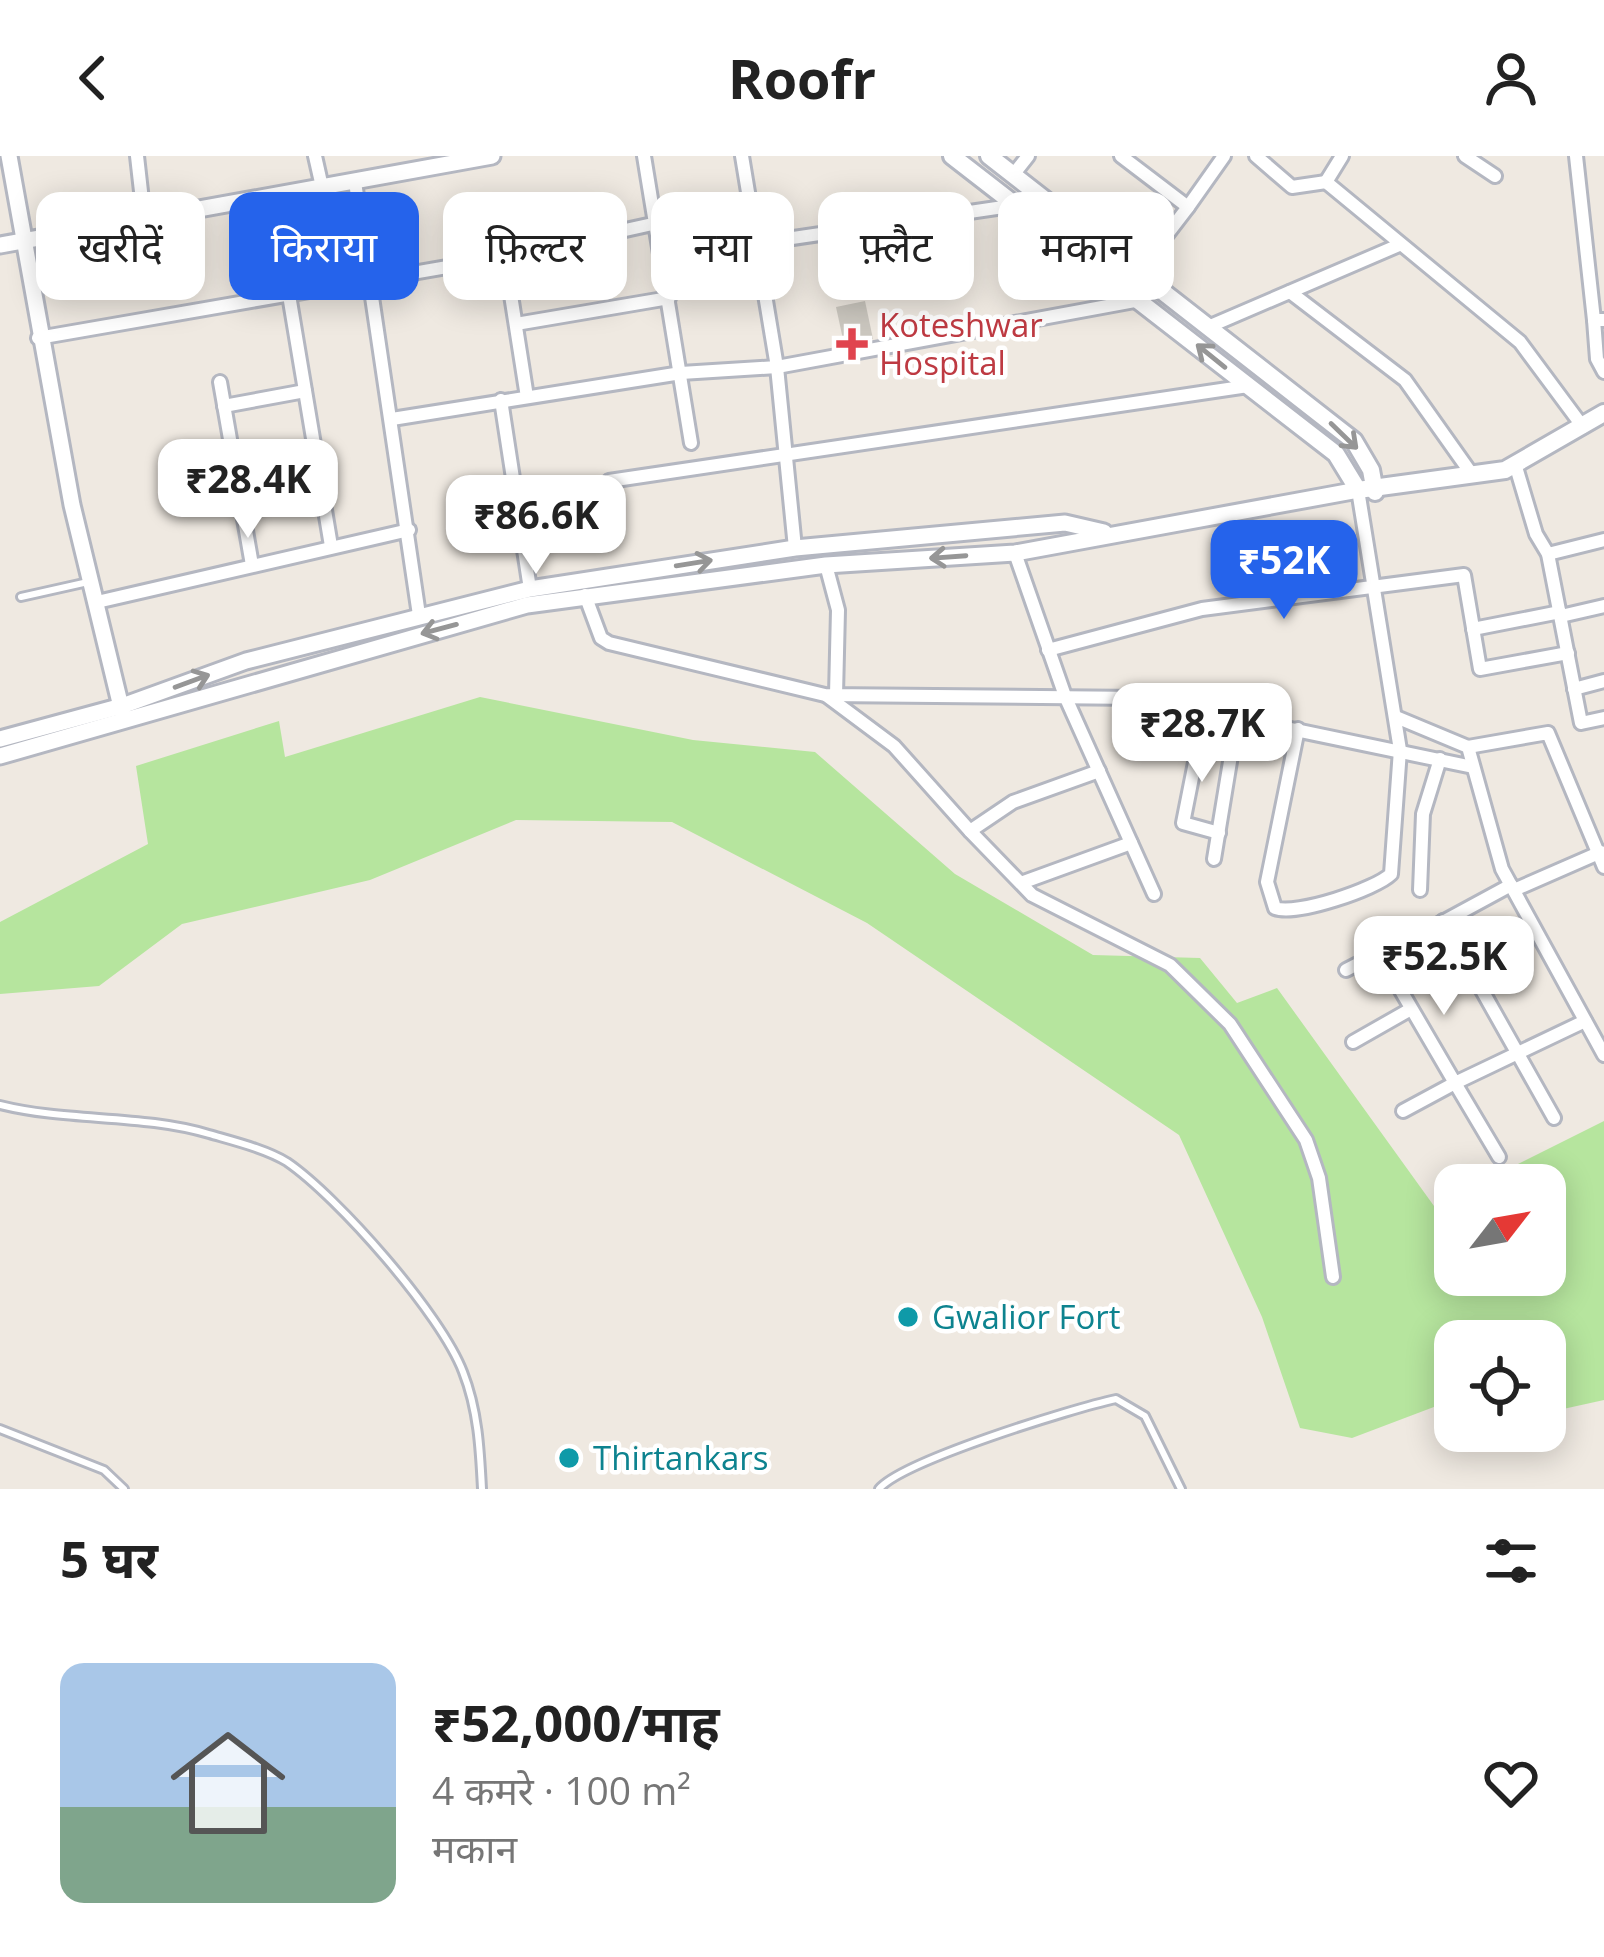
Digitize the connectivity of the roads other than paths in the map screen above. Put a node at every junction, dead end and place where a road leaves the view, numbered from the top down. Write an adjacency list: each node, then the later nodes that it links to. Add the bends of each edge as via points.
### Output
1 (9, 156): 33 (street)
2 (136, 156): 21 (street)
3 (315, 156): 20 (street)
4 (492, 156): 18 (street)
5 (644, 156): 26 (street)
6 (742, 156): 23 (street)
7 (952, 156): 24 (main road)
8 (989, 156): 16 (main road)
9 (1028, 156): 16 (street)
10 (1121, 156): 28 (street)
11 (1224, 156): 28 (street)
12 (1256, 156): 19 (street, via 1292,187)
13 (1342, 156): 19 (street)
14 (1465, 156): 17 (street)
15 (1576, 156): 46 (street)
16 (1013, 175): 25 (main road)
17 (1495, 176)
18 (355, 182): 20 (street); 22 (street)
19 (1326, 182): 35 (street)
20 (322, 187): 27 (street)
21 (141, 192)
22 (357, 192)
23 (749, 192)
24 (1000, 192)
25 (1035, 192)
26 (651, 193)
27 (205, 207)
28 (1187, 207): 30 (street)
29 (998, 208): 32 (street)
30 (1174, 224)
31 (36, 236): 33 (street)
32 (794, 238)
33 (20, 239): 34 (street); 49 (street)
34 (0, 245)
35 (1399, 245): 36 (street); 61 (street, via 1520,342)
36 (1290, 292): 48 (street); 65 (street, via 1405,380)
37 (1174, 299): 48 (main road)
38 (261, 300): 49 (street)
39 (291, 300): 55 (street)
40 (376, 300): 60 (street)
41 (511, 300): 47 (street)
42 (657, 300): 47 (street)
43 (669, 300): 52 (street)
44 (767, 300): 50 (street)
45 (1142, 300): 50 (street); 54 (main road, one-way to 45)
46 (1599, 320): 51 (street)
47 (515, 324): 56 (street)
48 (1208, 327): 67 (main road, one-way to 67, via 1354,441 1371,470)
49 (38, 338): 77 (street)
50 (777, 367): 52 (street); 63 (street)
51 (1604, 372)
52 (681, 373): 56 (street); 62 (street)
53 (220, 382): 58 (street)
54 (1249, 386): 63 (street); 67 (main road, via 1336,454)
55 (305, 391): 58 (street); 71 (street)
56 (527, 397): 57 (street)
57 (501, 400): 60 (street); 79 (street)
58 (224, 406): 75 (street)
59 (1604, 413): 61 (main road)
60 (392, 419): 68 (street)
61 (1583, 427): 64 (main road)
62 (691, 442)
63 (788, 455): 66 (street); 72 (street)
64 (1516, 467): 65 (main road); 74 (street)
65 (1473, 476): 67 (main road)
66 (609, 482)
67 (1367, 491): 69 (street); 78 (street)
68 (409, 530): 71 (street); 85 (street)
69 (1104, 532): 72 (street, via 1065,523); 73 (street)
70 (1604, 540): 74 (street)
71 (331, 546): 75 (street)
72 (795, 548): 79 (street, one-way to 72)
73 (1015, 553): 76 (street, one-way to 76); 87 (street)
74 (1548, 554): 84 (street)
75 (252, 565): 82 (street)
76 (826, 565): 80 (street); 91 (street, via 838,610)
77 (91, 581): 81 (lane); 82 (street)
78 (1376, 586): 86 (street, via 1464,575); 87 (street, via 1202,609); 95 (street)
79 (530, 589): 85 (street)
80 (585, 595): 91 (street, via 609,643); 94 (street, one-way to 94)
81 (21, 597)
82 (97, 602): 94 (street)
83 (1604, 606): 84 (street)
84 (1561, 614): 86 (street); 88 (street)
85 (418, 615): 94 (street, one-way to 85, via 247,662)
86 (1473, 629): 88 (street, via 1480,669)
87 (1048, 650): 92 (street)
88 (1568, 653): 90 (street)
89 (1604, 681): 90 (street)
90 (1574, 688): 96 (street, via 1581,723)
91 (831, 695): 92 (street); 106 (street, via 894,746)
92 (1065, 696): 93 (street, via 1142,698); 105 (street)
93 (1204, 712): 97 (street); 107 (street, via 1183,823)
94 (123, 714): 99 (street); 102 (street)
95 (1396, 717): 100 (street); 101 (street)
96 (1604, 718)
97 (1238, 719): 98 (street); 107 (street)
98 (1298, 729): 101 (street); 101 (street, via 1267,882 1275,908 1288,913 1391,874)
99 (0, 739)
100 (1468, 747): 104 (street); 109 (street, via 1549,733)
101 (1400, 750): 103 (street)
102 (0, 756)
103 (1440, 759): 104 (street); 113 (street, via 1424,814)
104 (1473, 767): 112 (street)
105 (1099, 770): 106 (street, via 1012,802); 108 (street)
106 (970, 831): 111 (street)
107 (1219, 833): 110 (street)
108 (1131, 843): 111 (street); 114 (street)
109 (1602, 857): 112 (street)
110 (1214, 859)
111 (1021, 883): 128 (street, via 1170,965 1230,1024 1306,1140)
112 (1512, 887): 115 (street); 119 (street)
113 (1420, 890)
114 (1154, 894)
115 (1443, 922): 116 (street); 121 (street)
116 (1380, 956): 117 (street); 118 (street)
117 (1346, 970)
118 (1411, 1009): 120 (street); 123 (street)
119 (1585, 1021): 121 (street); 122 (street)
120 (1353, 1042)
121 (1516, 1054): 123 (street); 126 (street)
122 (1604, 1055)
123 (1455, 1083): 125 (street); 127 (street)
124 (0, 1105): 131 (lane, via 203,1132 284,1160 350,1220 462,1368 478,1421)
125 (1403, 1111)
126 (1555, 1118)
127 (1499, 1157)
128 (1333, 1277)
129 (0, 1429): 130 (lane, via 104,1470)
130 (124, 1489)
131 (482, 1489)
132 (879, 1489): 133 (lane, via 920,1466 1116,1399 1144,1416)
133 (1181, 1489)

